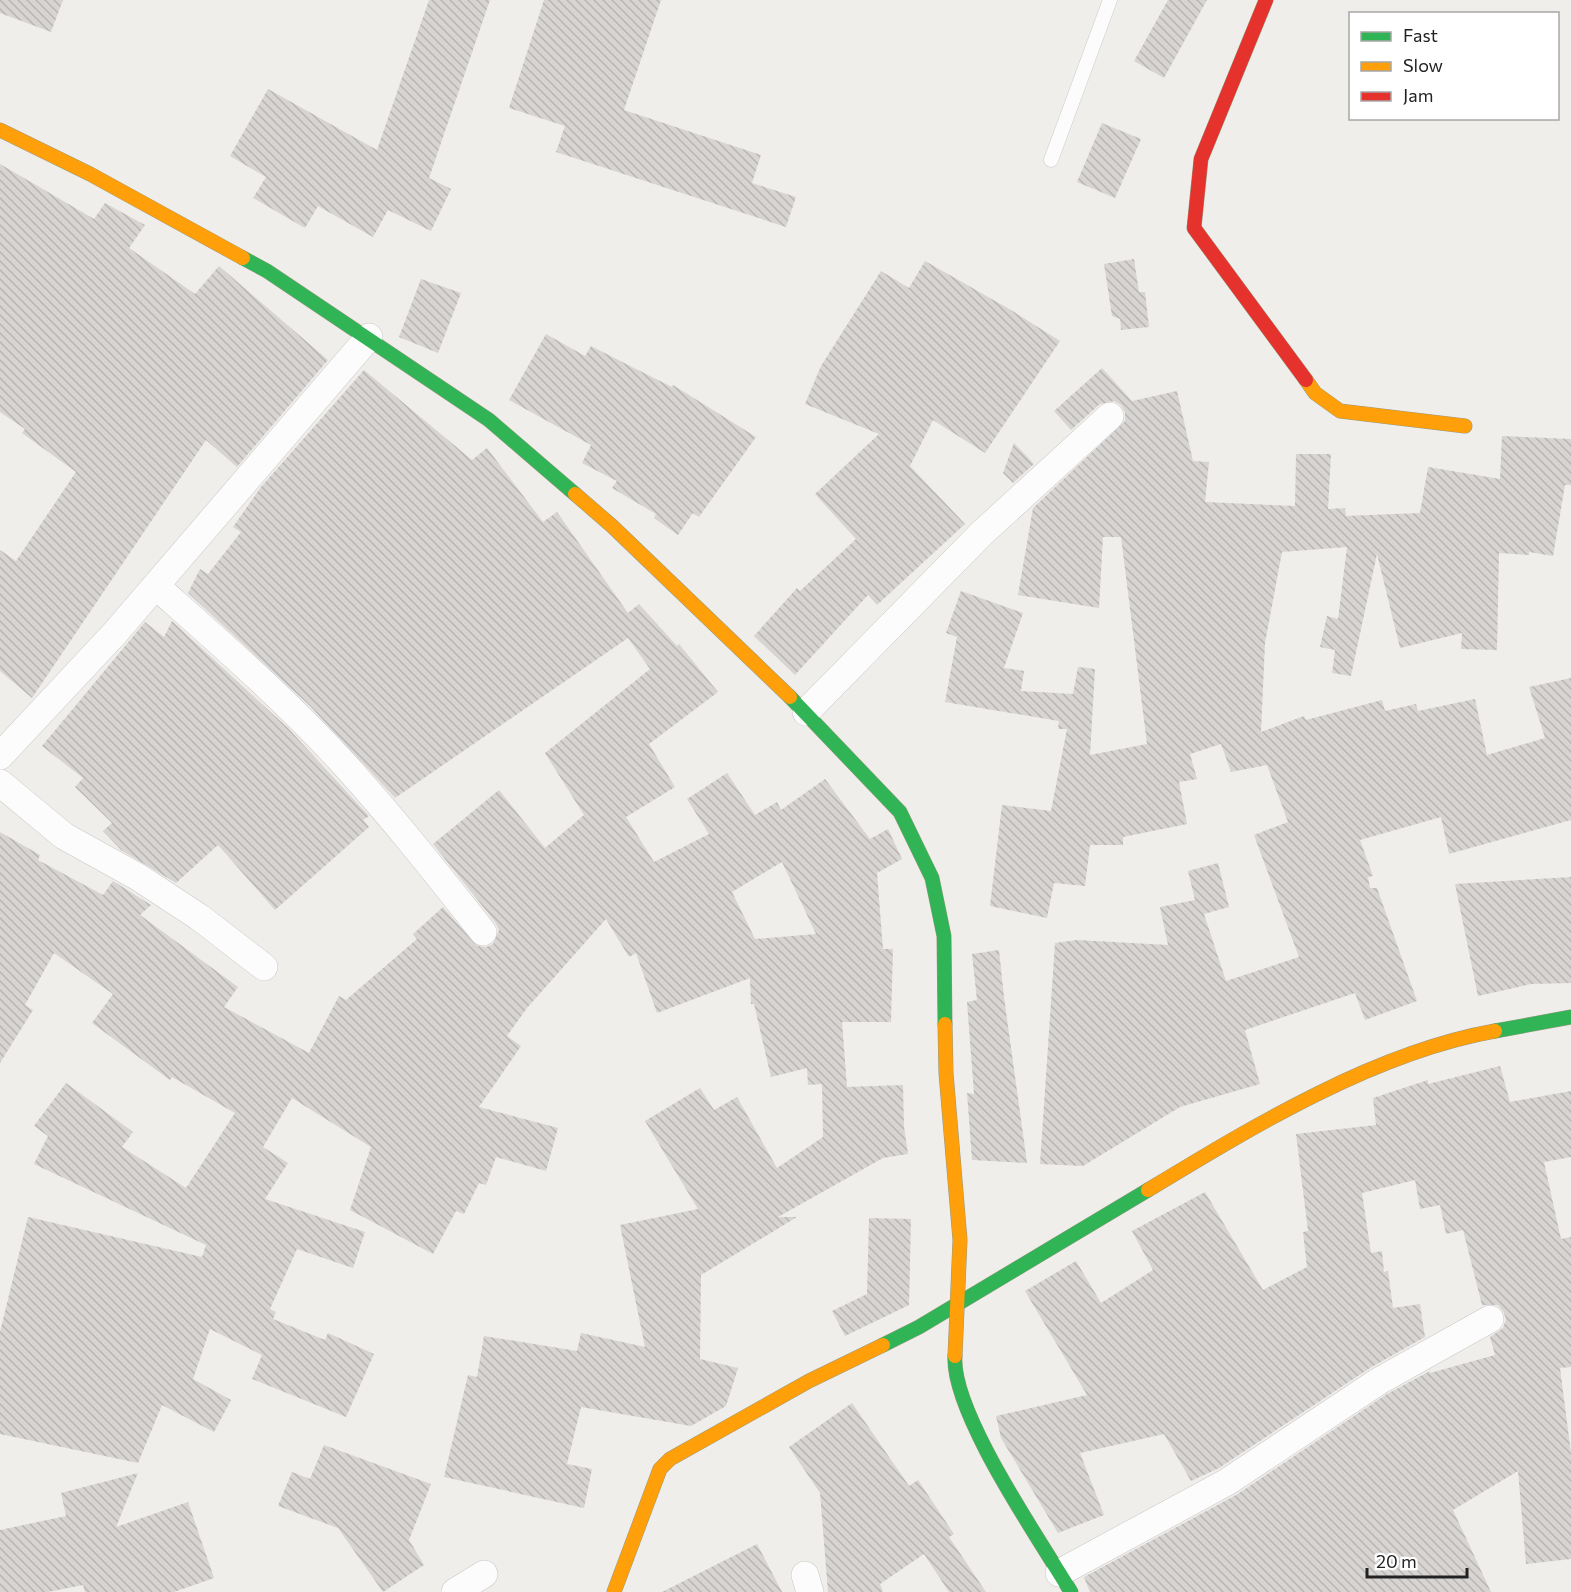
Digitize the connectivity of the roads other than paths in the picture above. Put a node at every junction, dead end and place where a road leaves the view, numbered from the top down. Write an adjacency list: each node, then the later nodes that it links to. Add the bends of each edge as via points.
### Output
1 (1110, 0): 4 (lane)
2 (1266, 0): 7 (street, via 1201,159 1194,228 1316,393 1340,411)
3 (0, 130): 5 (street, via 90,174 267,271)
4 (1051, 160)
5 (369, 337): 8 (street); 9 (street, via 489,420 612,526)
6 (1110, 416): 9 (street, via 982,533)
7 (1465, 426)
8 (156, 586): 10 (street); 12 (street, via 262,680 343,763)
9 (806, 712): 15 (street, via 900,812 932,878 944,936 946,1073 956,1171)
10 (0, 756)
11 (0, 783): 13 (street, via 64,836 138,877)
12 (483, 932)
13 (264, 966)
14 (1571, 1017): 15 (street, via 1455,1038 1331,1088 1222,1145)
15 (959, 1301): 18 (street, via 954,1367 974,1429); 20 (street, via 919,1327 809,1381 670,1459 660,1469)
16 (1490, 1318): 18 (street, via 1379,1382)
17 (484, 1574): 19 (street)
18 (1065, 1582)
19 (455, 1592)
20 (614, 1592)

